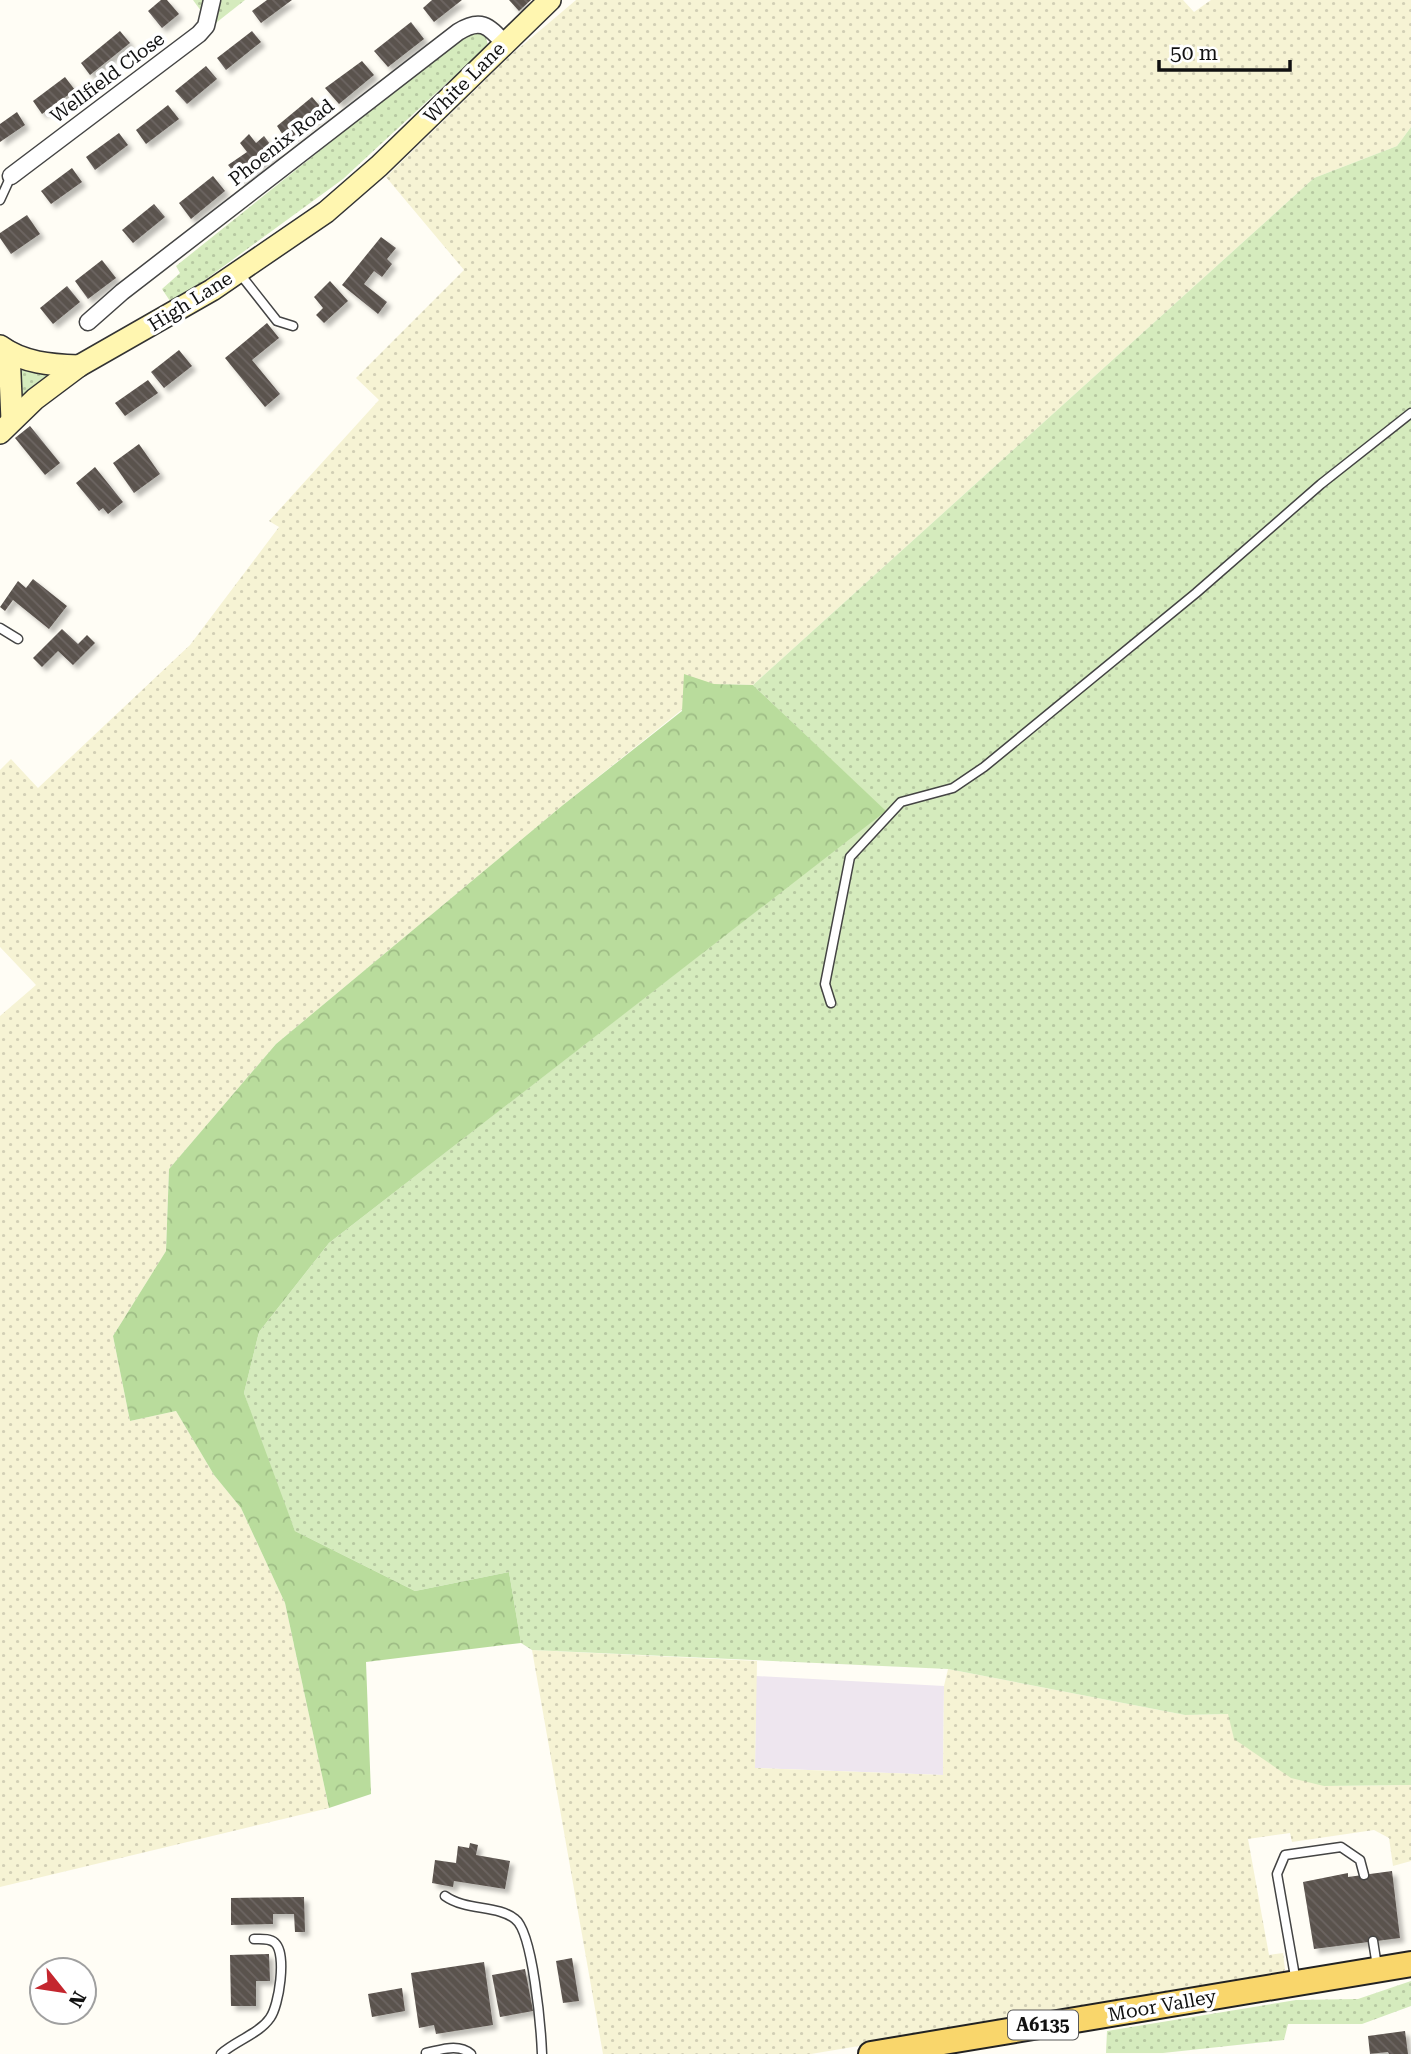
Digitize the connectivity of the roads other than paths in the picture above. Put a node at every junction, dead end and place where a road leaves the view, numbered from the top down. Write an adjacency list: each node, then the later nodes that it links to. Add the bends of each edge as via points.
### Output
1 (212, 0): 5 (street, Wellfield Close, via 206,26 199,34)
2 (550, 0): 3 (main road, White Lane)
3 (504, 43): 4 (main road, White Lane); 8 (street, Phoenix Road, via 479,24 458,32)
4 (379, 166): 7 (main road, High Lane, via 327,212)
5 (11, 176): 6 (lane)
6 (0, 200)
7 (238, 272): 9 (lane, via 277,321); 11 (main road, High Lane)
8 (88, 322)
9 (293, 326)
10 (4, 349): 11 (main road, via 34,362); 13 (main road)
11 (79, 366): 13 (main road, High Lane, via 34,399)
12 (1411, 413): 16 (lane, via 985,767 953,788 901,802 850,857 825,984)
13 (6, 427)
14 (0, 628): 15 (lane)
15 (18, 639)
16 (831, 1003)
17 (1364, 1875): 23 (lane, via 1360,1860 1341,1847 1285,1855 1277,1874)
18 (444, 1896): 27 (lane, via 515,1918 526,1933)
19 (254, 1939): 25 (lane, via 268,1939 281,1952 276,2007 269,2020)
20 (1373, 1941): 22 (lane)
21 (1411, 1964): 22 (main road, Moor Valley / A6135)
22 (1377, 1970): 23 (main road, Moor Valley / A6135)
23 (1296, 1982): 28 (main road, Moor Valley / A6135)
24 (426, 2053): 26 (lane, via 454,2048)
25 (221, 2054)
26 (471, 2054)
27 (542, 2054)
28 (871, 2054)

